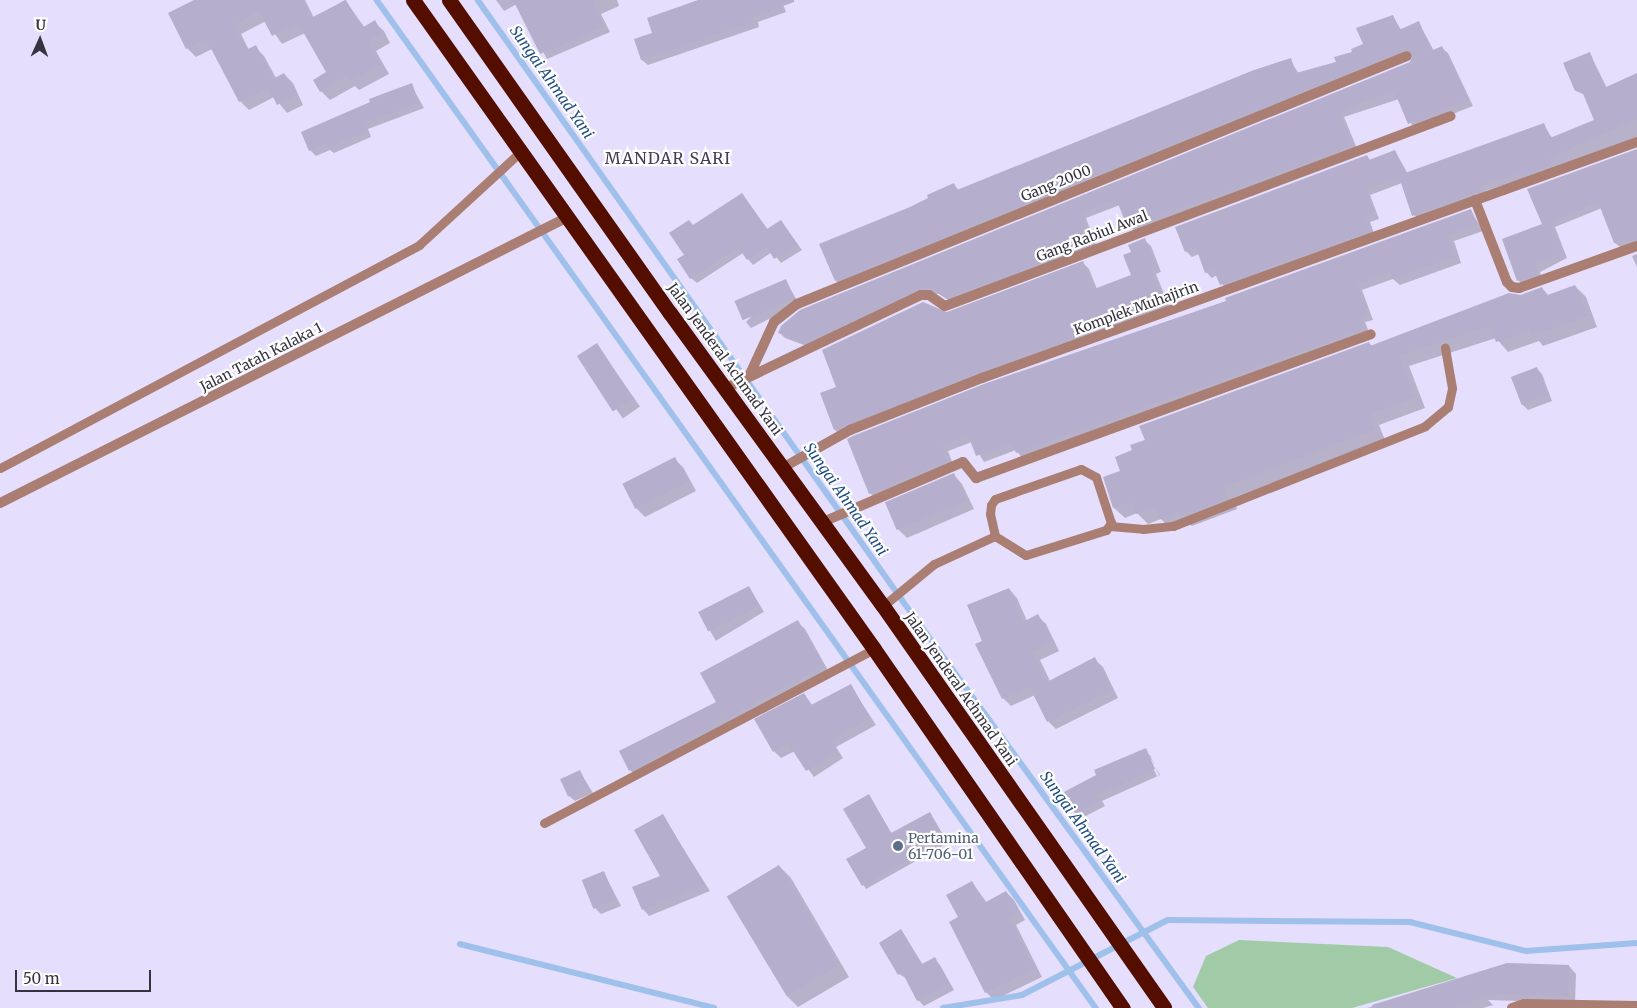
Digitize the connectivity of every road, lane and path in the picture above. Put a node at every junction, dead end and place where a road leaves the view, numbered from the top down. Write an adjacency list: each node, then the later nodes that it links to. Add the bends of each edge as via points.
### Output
1 (413, 0): 6 (highway)
2 (449, 0): 10 (highway, Jalan Jenderal Achmad Yani)
3 (1408, 56): 14 (street, Gang 2000, via 797,304 774,322)
4 (1451, 116): 14 (street, Gang Rabiul Awal, via 945,306 929,295 922,295)
5 (1637, 142): 7 (street, Komplek Muhajirin)
6 (520, 152): 8 (highway); 17 (lane, via 419,245)
7 (1475, 200): 9 (street, via 1507,282 1512,287 1519,288); 16 (street, Komplek Muhajirin, via 982,378 850,430)
8 (566, 218): 11 (highway); 18 (street, Jalan Tatah Kalaka 1)
9 (1637, 246)
10 (670, 313): 11 (highway); 15 (highway, Jalan Jenderal Achmad Yani)
11 (646, 327): 23 (highway)
12 (1370, 334): 19 (street, via 976,478 963,462)
13 (1445, 348): 20 (lane, via 1452,388 1448,407 1425,426 1173,526)
14 (750, 374): 15 (street)
15 (732, 384): 16 (highway, Jalan Jenderal Achmad Yani)
16 (790, 464): 19 (highway, Jalan Jenderal Achmad Yani)
17 (0, 468)
18 (0, 503)
19 (829, 519): 22 (highway, Jalan Jenderal Achmad Yani)
20 (1110, 526): 21 (lane, via 1026,555); 21 (lane, via 1096,477 1081,469 995,499 990,514)
21 (995, 536): 22 (lane, via 934,564)
22 (889, 601): 27 (highway, Jalan Jenderal Achmad Yani, via 1135,970)
23 (874, 650): 24 (lane); 26 (highway)
24 (544, 823)
25 (1637, 1006): 28 (street, via 1524,1004)
26 (1123, 1008)
27 (1164, 1008)
28 (1512, 1008)

